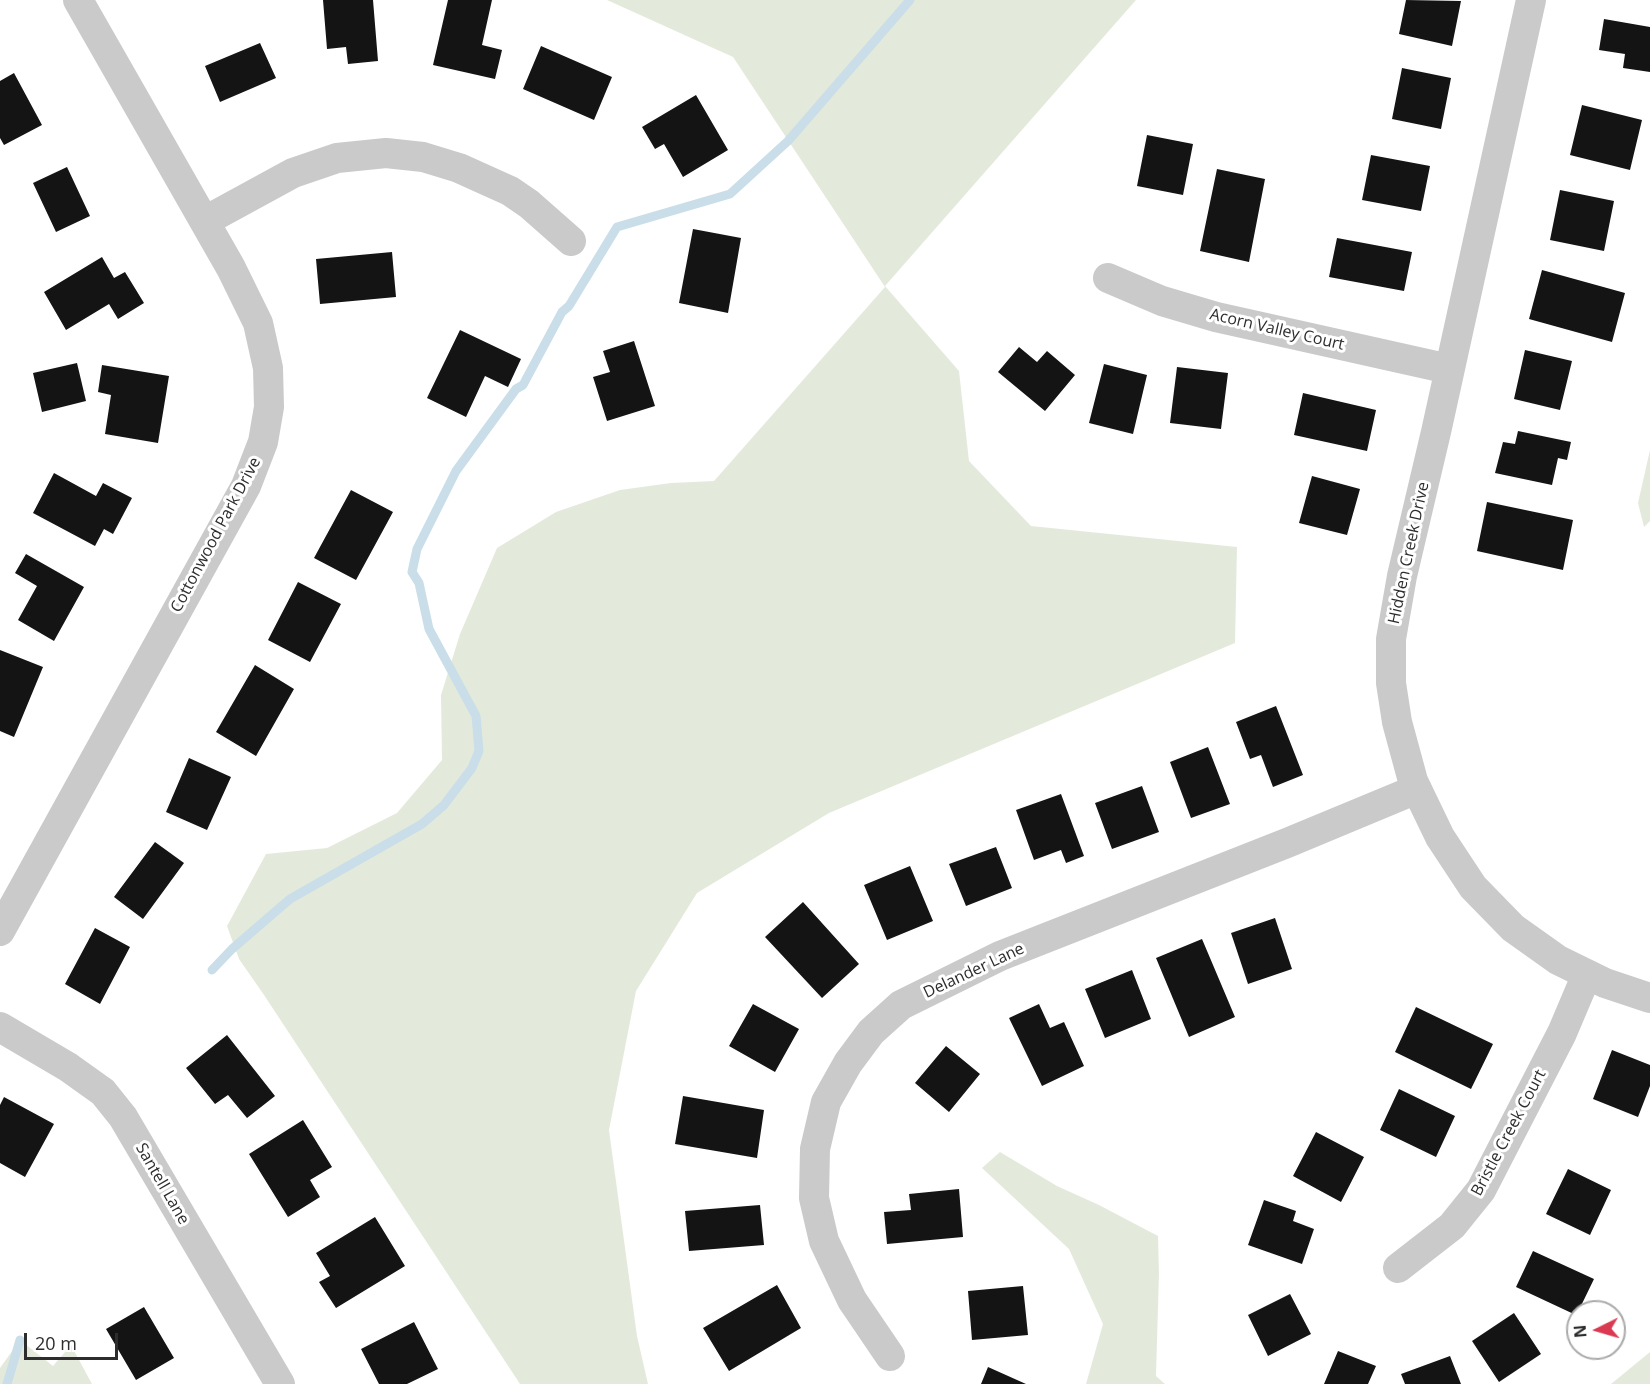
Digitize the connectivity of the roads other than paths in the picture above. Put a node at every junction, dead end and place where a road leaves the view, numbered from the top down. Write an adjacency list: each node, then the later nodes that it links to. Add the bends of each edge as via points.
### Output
1 (78, 0): 3 (street, Cottonwood Park Drive)
2 (1531, 0): 6 (street, Hidden Creek Drive)
3 (205, 222): 4 (street, via 293,173 338,158 386,153 441,162 510,191); 8 (street, Cottonwood Park Drive, via 245,295 265,349 269,407 263,442 246,486)
4 (571, 241)
5 (1108, 278): 6 (street, Acorn Valley Court, via 1162,301 1216,316)
6 (1449, 369): 7 (street, Hidden Creek Drive, via 1402,576 1392,639 1391,683 1397,722)
7 (1417, 789): 9 (street, Hidden Creek Drive, via 1440,837 1473,887 1513,928 1558,960); 13 (street, Delander Lane, via 1000,956 901,1005 870,1032 826,1102 815,1149 814,1198 824,1240 852,1300)
8 (0, 931)
9 (1587, 974): 10 (street, Hidden Creek Drive); 12 (street, Bristle Creek Court, via 1562,1033 1481,1190 1452,1226)
10 (1650, 998)
11 (0, 1027): 14 (street, Santell Lane, via 68,1066 103,1092 123,1117)
12 (1398, 1268)
13 (890, 1356)
14 (280, 1384)

